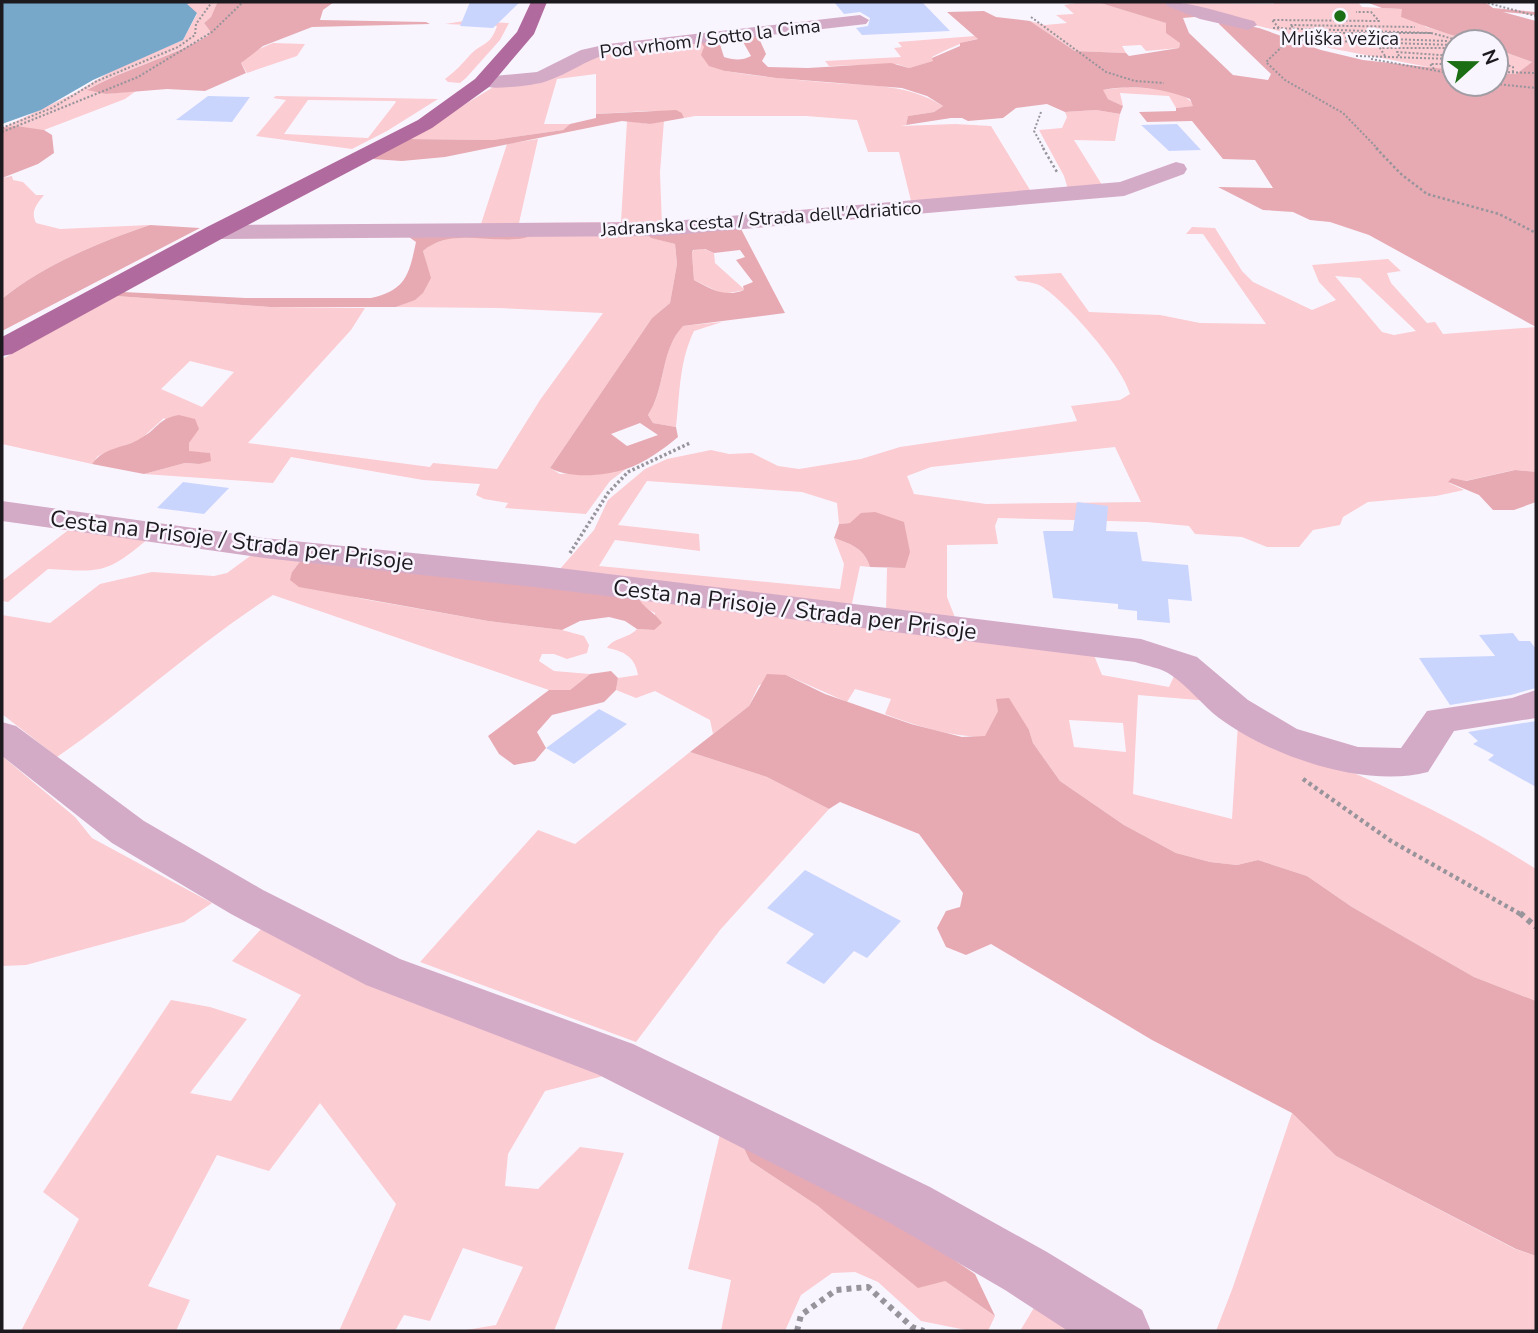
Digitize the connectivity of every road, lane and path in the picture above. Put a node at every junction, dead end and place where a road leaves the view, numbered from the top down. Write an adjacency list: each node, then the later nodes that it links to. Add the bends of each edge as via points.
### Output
1 (212, 2): 44 (path, via 196,24 195,35 178,47 97,81)
2 (243, 2): 44 (path, via 212,32 138,77)
3 (539, 2): 39 (main road, Jadranska cesta / Strada dell'Adriatico, via 525,34)
4 (1173, 2): 10 (street)
5 (1484, 2): 7 (path)
6 (1356, 12): 14 (path, via 1371,12 1379,21 1272,20)
7 (1536, 16)
8 (1031, 17): 40 (path, via 1106,72)
9 (860, 20): 39 (street, Pod vrhom / Sotto la Cima, via 608,49 541,77)
10 (1248, 25)
11 (1359, 26): 12 (path); 15 (path, via 1290,25); 16 (path)
12 (1415, 27)
13 (1270, 28): 14 (path)
14 (1279, 28): 15 (path)
15 (1294, 28): 16 (path)
16 (1363, 29): 17 (path)
17 (1431, 33): 18 (path); 22 (path, via 1309,33)
18 (1440, 34)
19 (1292, 38): 48 (path, via 1266,62 1285,80 1343,113 1401,174 1427,194 1499,215)
20 (1390, 39): 23 (path, via 1325,37); 24 (path); 25 (path)
21 (1297, 40): 22 (path)
22 (1317, 40): 23 (path)
23 (1328, 40): 25 (path)
24 (1440, 40)
25 (1394, 43): 26 (path)
26 (1440, 45)
27 (1440, 46): 30 (path, via 1380,48)
28 (1440, 54): 31 (path, via 1397,52)
29 (1356, 56): 30 (path)
30 (1385, 56): 31 (path)
31 (1400, 57): 32 (path)
32 (1440, 58)
33 (1371, 59): 35 (path)
34 (1510, 66): 37 (path)
35 (1440, 68)
36 (1510, 73): 37 (path)
37 (1513, 73): 38 (path)
38 (1536, 73)
39 (482, 83): 47 (main road, Jadranska cesta / Strada dell'Adriatico, via 425,124)
40 (1164, 83)
41 (1510, 85): 42 (path)
42 (1536, 88)
43 (1041, 113): 46 (path, via 1034,131 1062,184)
44 (2, 130)
45 (1176, 169): 46 (street, Jadranska cesta / Strada dell'Adriatico, via 1124,190)
46 (1057, 195): 47 (street, Jadranska cesta / Strada dell'Adriatico, via 662,229)
47 (216, 232): 49 (main road, Jadranska cesta / Strada dell'Adriatico)
48 (1536, 233)
49 (2, 348)
50 (690, 443): 52 (path, via 628,472 608,493 570,552)
51 (2, 511): 52 (street, Cesta na Prisoje / Strada per Prisoje, via 264,548)
52 (539, 577): 53 (street, Cesta na Prisoje / Strada per Prisoje, via 1141,651 1184,664 1234,709 1283,738 1356,761 1413,762 1441,720 1520,710)
53 (1536, 703)
54 (2, 735): 59 (street, via 128,832 247,902 383,972 615,1059 910,1205)
55 (1301, 778): 56 (path, via 1391,841 1517,911)
56 (1536, 927)
57 (797, 1331): 58 (path, via 801,1315 836,1290 868,1287 912,1327)
58 (924, 1331)
59 (1121, 1331)

